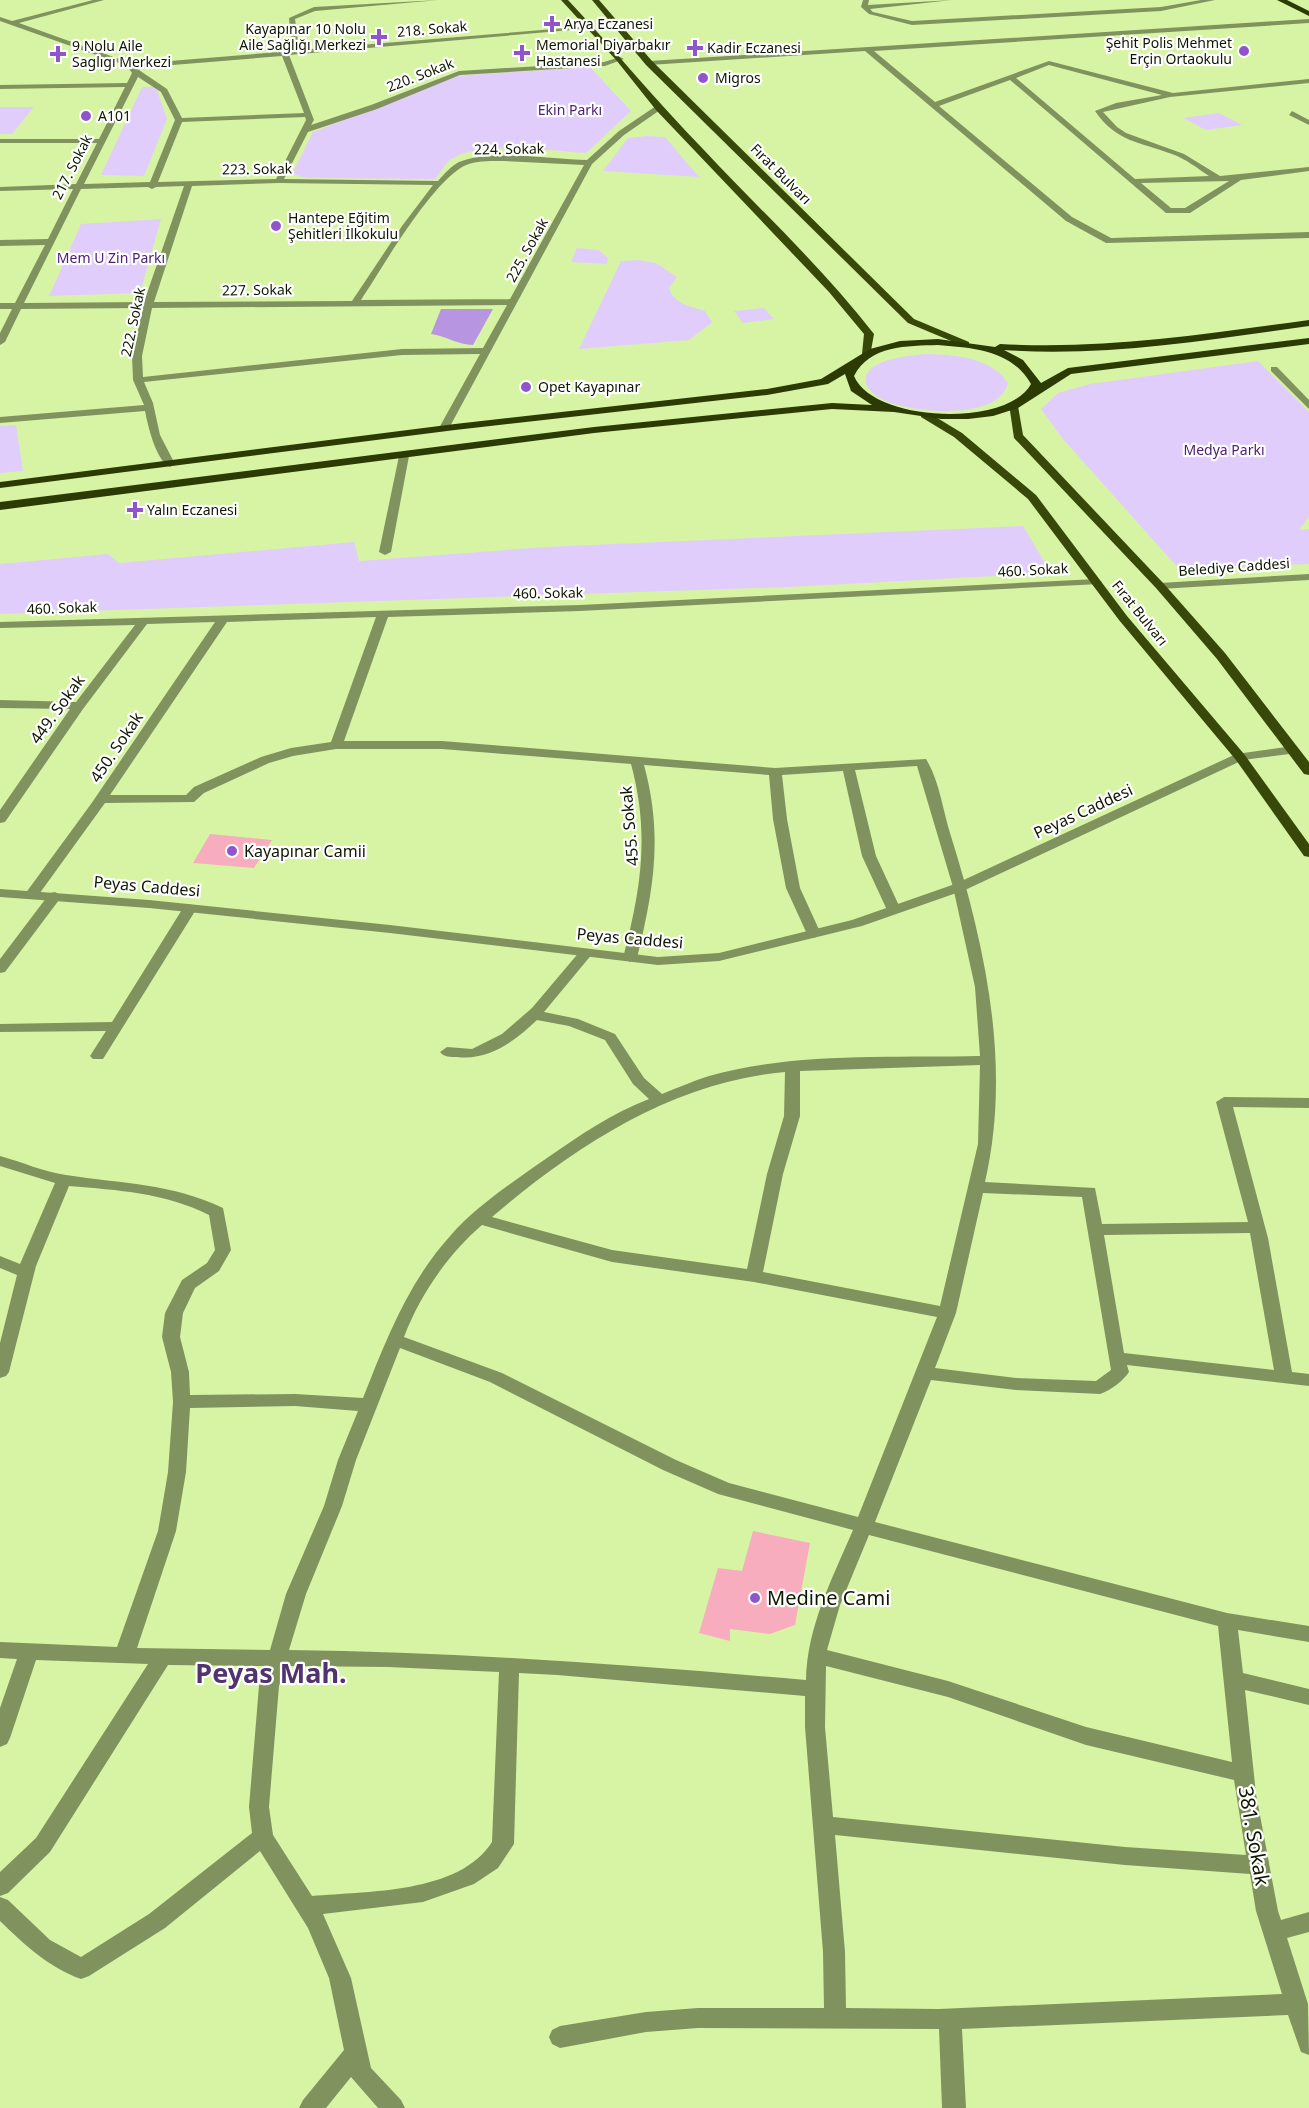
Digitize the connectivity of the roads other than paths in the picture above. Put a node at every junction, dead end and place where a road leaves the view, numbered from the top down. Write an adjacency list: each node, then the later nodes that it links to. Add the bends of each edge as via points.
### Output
1 (101, 0): 13 (street)
2 (436, 0): 8 (street)
3 (564, 0): 15 (main road)
4 (595, 0): 20 (main road, Fırat Bulvarı)
5 (949, 0): 9 (street)
6 (1212, 0): 9 (street, via 1161,9 912,23 871,14)
7 (1281, 0): 10 (highway)
8 (390, 2): 17 (street, via 314,9 292,18)
9 (865, 4)
10 (1309, 13)
11 (0, 19): 13 (street)
12 (1309, 21): 16 (street)
13 (12, 23): 14 (street); 21 (street)
14 (0, 26)
15 (591, 28): 17 (street, 218. Sokak); 19 (main road)
16 (867, 50): 20 (street); 27 (street)
17 (296, 53): 18 (street, 218. Sokak)
18 (285, 54): 21 (street, 218. Sokak); 30 (street)
19 (620, 59): 28 (main road); 33 (street, 220. Sokak, via 605,64 459,73)
20 (649, 63): 58 (main road, Fırat Bulvarı, via 911,321)
21 (134, 69): 24 (street, 217. Sokak); 31 (street, via 170,95)
22 (1012, 78): 26 (street, via 1049,63); 27 (street); 40 (street)
23 (1309, 81): 26 (street)
24 (129, 85): 25 (street); 35 (street, 217. Sokak)
25 (0, 87)
26 (1173, 94): 38 (street, via 1099,111 1105,122 1141,145 1178,154)
27 (934, 105): 47 (street, via 1069,219 1109,241)
28 (659, 108): 36 (street, 225. Sokak, via 616,136); 60 (main road, via 832,290 869,334)
29 (1309, 111): 32 (street, via 1292,113)
30 (308, 115): 31 (street); 33 (street)
31 (179, 120): 44 (street)
32 (1309, 123)
33 (305, 130): 41 (street)
34 (0, 141): 35 (street)
35 (100, 141): 45 (street, 217. Sokak)
36 (589, 163): 42 (street, 224. Sokak, via 474,161 461,164); 50 (street, 225. Sokak)
37 (1309, 169): 39 (street)
38 (1217, 178): 39 (street); 40 (street)
39 (1239, 178): 40 (street, via 1187,211 1169,211)
40 (1133, 181)
41 (279, 182): 42 (street, 223. Sokak); 43 (street, 223. Sokak)
42 (439, 183): 51 (street, 224. Sokak)
43 (188, 185): 44 (street, 223. Sokak); 52 (street, 222. Sokak)
44 (152, 187): 45 (street, 223. Sokak)
45 (76, 188): 46 (street, 223. Sokak); 48 (street, 217. Sokak)
46 (0, 189)
47 (1309, 235)
48 (50, 242): 49 (street); 54 (street, 217. Sokak)
49 (0, 243)
50 (513, 302): 51 (street, 227. Sokak); 59 (street, 225. Sokak)
51 (354, 303): 52 (street, 227. Sokak)
52 (148, 305): 54 (street, 227. Sokak); 63 (street, 222. Sokak, via 137,356)
53 (0, 306): 54 (street, 227. Sokak)
54 (18, 306): 57 (street, 217. Sokak)
55 (1309, 323): 58 (highway, via 1104,349 1048,352)
56 (1309, 341): 64 (highway, via 1068,371)
57 (0, 342)
58 (966, 344): 60 (highway, via 911,343); 64 (highway, via 1016,359 1031,371 1036,384)
59 (486, 351): 63 (street, via 402,352); 71 (street, 225. Sokak)
60 (867, 354): 61 (highway)
61 (853, 364): 68 (highway, via 849,376 855,389); 71 (highway, via 824,382 767,392)
62 (1274, 369): 66 (street)
63 (138, 380): 67 (street, 222. Sokak)
64 (1029, 396): 65 (highway)
65 (1013, 406): 69 (highway, via 988,413); 79 (main road, Fırat Bulvarı, via 1018,436)
66 (1309, 406)
67 (149, 408): 70 (street); 73 (street, 222. Sokak, via 155,435)
68 (895, 409): 69 (highway); 72 (highway, via 832,406 594,429)
69 (925, 415): 78 (main road, Fırat Bulvarı, via 958,435 1032,497)
70 (0, 420)
71 (444, 428): 73 (highway)
72 (404, 456): 75 (highway); 76 (street)
73 (170, 464): 74 (highway)
74 (0, 485)
75 (0, 506)
76 (385, 552)
77 (1309, 577): 79 (street, Belediye Caddesi)
78 (1096, 582): 80 (street, 460. Sokak, via 580,608); 88 (main road, Fırat Bulvarı)
79 (1160, 586): 87 (main road, Fırat Bulvarı, via 1221,656)
80 (384, 612): 81 (street, 460. Sokak); 86 (street)
81 (224, 617): 82 (street, 460. Sokak); 93 (street, 450. Sokak)
82 (144, 620): 83 (street, 460. Sokak); 85 (street, 449. Sokak)
83 (0, 625)
84 (0, 704): 85 (street)
85 (79, 706): 94 (street, 449. Sokak)
86 (336, 745): 89 (street, via 442,745); 93 (street, via 265,760 207,785 189,800)
87 (1293, 750): 88 (street, Peyas Caddesi); 91 (main road, Fırat Bulvarı)
88 (1240, 757): 95 (main road, Fırat Bulvarı); 96 (street, Peyas Caddesi)
89 (636, 761): 92 (street); 104 (street, 455. Sokak, via 644,785 651,849 650,874)
90 (848, 766): 92 (street); 96 (street, via 922,762); 101 (street, via 869,856)
91 (1309, 771)
92 (775, 772): 102 (street, via 794,888)
93 (100, 800): 98 (street, 450. Sokak)
94 (0, 819)
95 (1309, 853)
96 (960, 887): 101 (street, Peyas Caddesi); 111 (street, via 982,987)
97 (0, 892): 98 (street, Peyas Caddesi)
98 (32, 894): 99 (street, Peyas Caddesi)
99 (55, 896): 100 (street, Peyas Caddesi); 105 (street)
100 (190, 908): 103 (street, Peyas Caddesi); 107 (street)
101 (894, 910): 102 (street, Peyas Caddesi)
102 (814, 934): 104 (street, Peyas Caddesi, via 719,957 658,961)
103 (586, 953): 104 (street, Peyas Caddesi); 106 (street)
104 (630, 958)
105 (0, 969)
106 (535, 1015): 109 (street, via 474,1054); 113 (street, via 573,1022 610,1037 638,1081)
107 (117, 1026): 108 (street); 110 (street)
108 (0, 1028)
109 (447, 1052)
110 (98, 1056)
111 (988, 1060): 112 (street); 117 (street, via 986,1144)
112 (793, 1067): 113 (street, via 713,1080); 123 (street, via 792,1116 775,1174)
113 (659, 1100): 118 (street, via 581,1142 517,1187)
114 (1309, 1103): 119 (street, via 1224,1102)
115 (0, 1161): 116 (street)
116 (64, 1180): 122 (street, via 42,1224); 131 (street, via 152,1189 194,1199 217,1212 223,1250 213,1267 188,1284 174,1313 171,1337 180,1372)
117 (978, 1187): 120 (street, via 1089,1192); 124 (street)
118 (479, 1220): 123 (street, via 612,1256); 125 (street, via 457,1238 424,1283)
119 (1257, 1227): 120 (street); 129 (street)
120 (1095, 1230): 126 (street)
121 (0, 1262): 122 (street)
122 (26, 1272): 127 (street)
123 (754, 1276): 124 (street)
124 (947, 1313): 128 (street)
125 (394, 1340): 132 (street); 133 (street, via 511,1384 677,1470 724,1489)
126 (1116, 1358): 128 (street, via 1120,1372 1100,1388 1016,1384); 129 (street)
127 (0, 1372)
128 (924, 1373): 133 (street)
129 (1284, 1377): 130 (street)
130 (1309, 1380)
131 (182, 1402): 132 (street, via 295,1400); 139 (street, via 177,1472 166,1531)
132 (370, 1405): 141 (street, via 296,1594)
133 (863, 1525): 134 (street); 138 (street, via 830,1605)
134 (1227, 1621): 135 (street); 143 (street, 381. Sokak)
135 (1309, 1634)
136 (0, 1650): 137 (street)
137 (29, 1651): 139 (street); 146 (street)
138 (816, 1655): 144 (street); 147 (street, via 948,1689 1086,1736)
139 (124, 1656): 140 (street)
140 (163, 1657): 141 (street); 151 (street, via 43,1845)
141 (277, 1658): 142 (street); 149 (street, via 269,1686 259,1807)
142 (508, 1665): 144 (street); 152 (street, via 503,1844 488,1864 461,1880 424,1892)
143 (1233, 1679): 145 (street); 147 (street, 381. Sokak)
144 (814, 1689): 148 (street)
145 (1309, 1697)
146 (0, 1738)
147 (1244, 1774): 150 (street, 381. Sokak)
148 (825, 1825): 150 (street, via 1125,1856); 157 (street)
149 (263, 1837): 152 (street); 153 (street, via 157,1921 81,1969 42,1947)
150 (1259, 1865): 155 (street, 381. Sokak)
151 (0, 1886)
152 (306, 1906): 161 (street, via 340,1978)
153 (0, 1907)
154 (1309, 1922): 155 (street)
155 (1274, 1932): 156 (street, 381. Sokak)
156 (1297, 2004): 158 (street); 160 (street, 381. Sokak)
157 (835, 2018): 158 (street); 159 (street, via 698,2018 646,2022)
158 (950, 2018): 164 (street)
159 (560, 2037)
160 (1309, 2044)
161 (356, 2053): 162 (street); 163 (street, via 362,2073)
162 (311, 2108)
163 (393, 2108)
164 (954, 2108)

